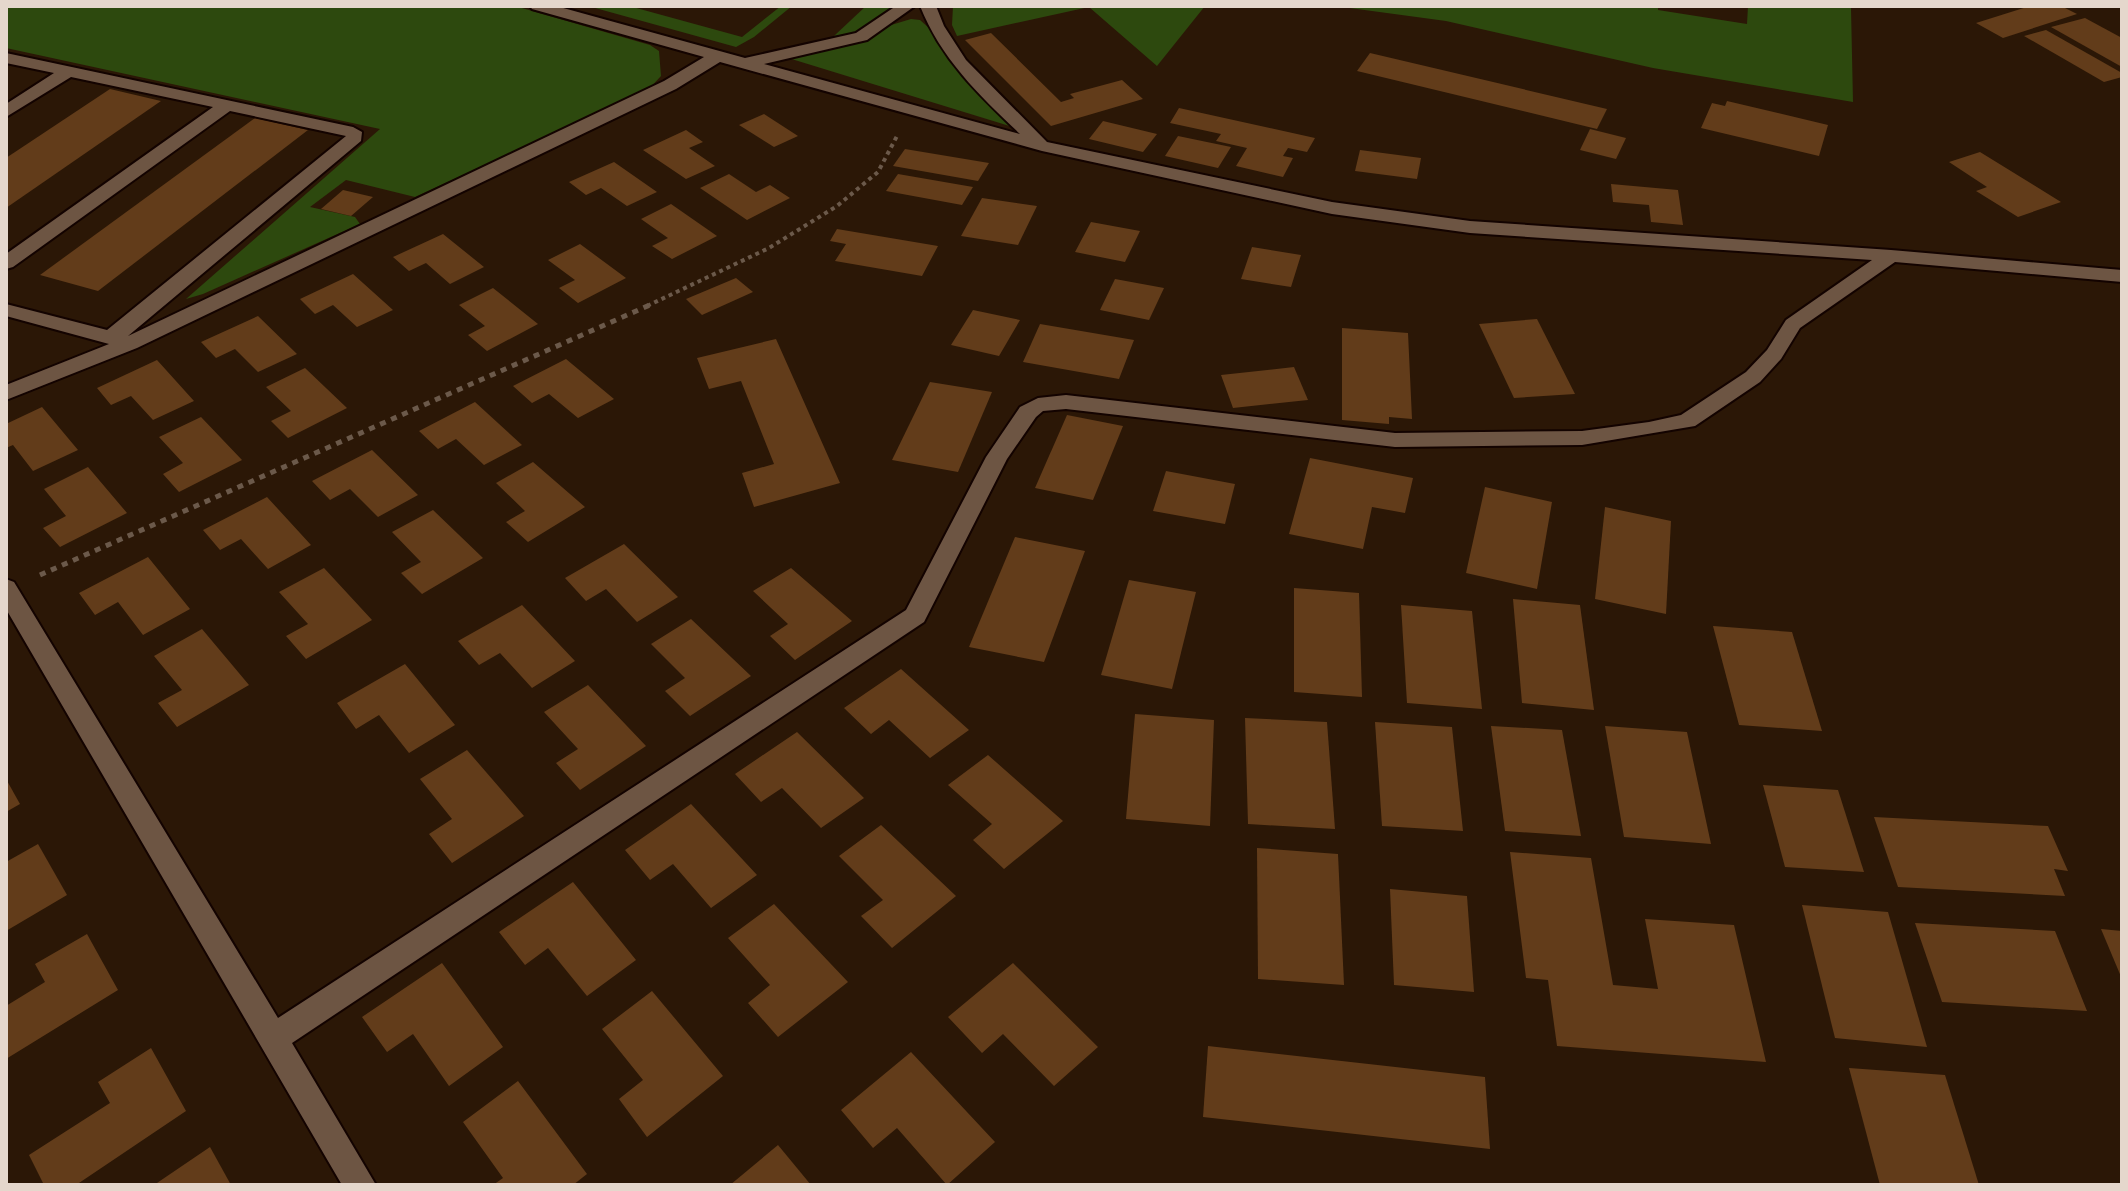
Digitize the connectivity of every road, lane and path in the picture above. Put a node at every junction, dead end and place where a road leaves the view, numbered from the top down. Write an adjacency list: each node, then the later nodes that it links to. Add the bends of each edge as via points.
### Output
1 (538, 6): 4 (street)
2 (907, 6): 6 (street, via 861,37)
3 (928, 6): 11 (street, via 958,58)
4 (717, 56): 6 (street); 16 (street, via 670,85)
5 (6, 58): 7 (street)
6 (742, 63): 9 (street)
7 (69, 71): 8 (street); 10 (street)
8 (227, 105): 13 (street); 16 (street, via 353,132 355,137)
9 (908, 109): 11 (street); 18 (path, via 872,180 829,212 745,260 506,371)
10 (6, 112)
11 (1042, 146): 12 (street, via 1388,217)
12 (1891, 256): 14 (street); 19 (street, via 1793,324 1753,377 1687,421 1649,429 1582,438 1395,440 1066,402 1038,405 997,457 915,616)
13 (6, 263)
14 (2122, 276)
15 (6, 310): 16 (street)
16 (120, 340): 17 (street)
17 (6, 393)
18 (6, 588): 19 (street)
19 (272, 1039): 20 (street)
20 (360, 1185)

